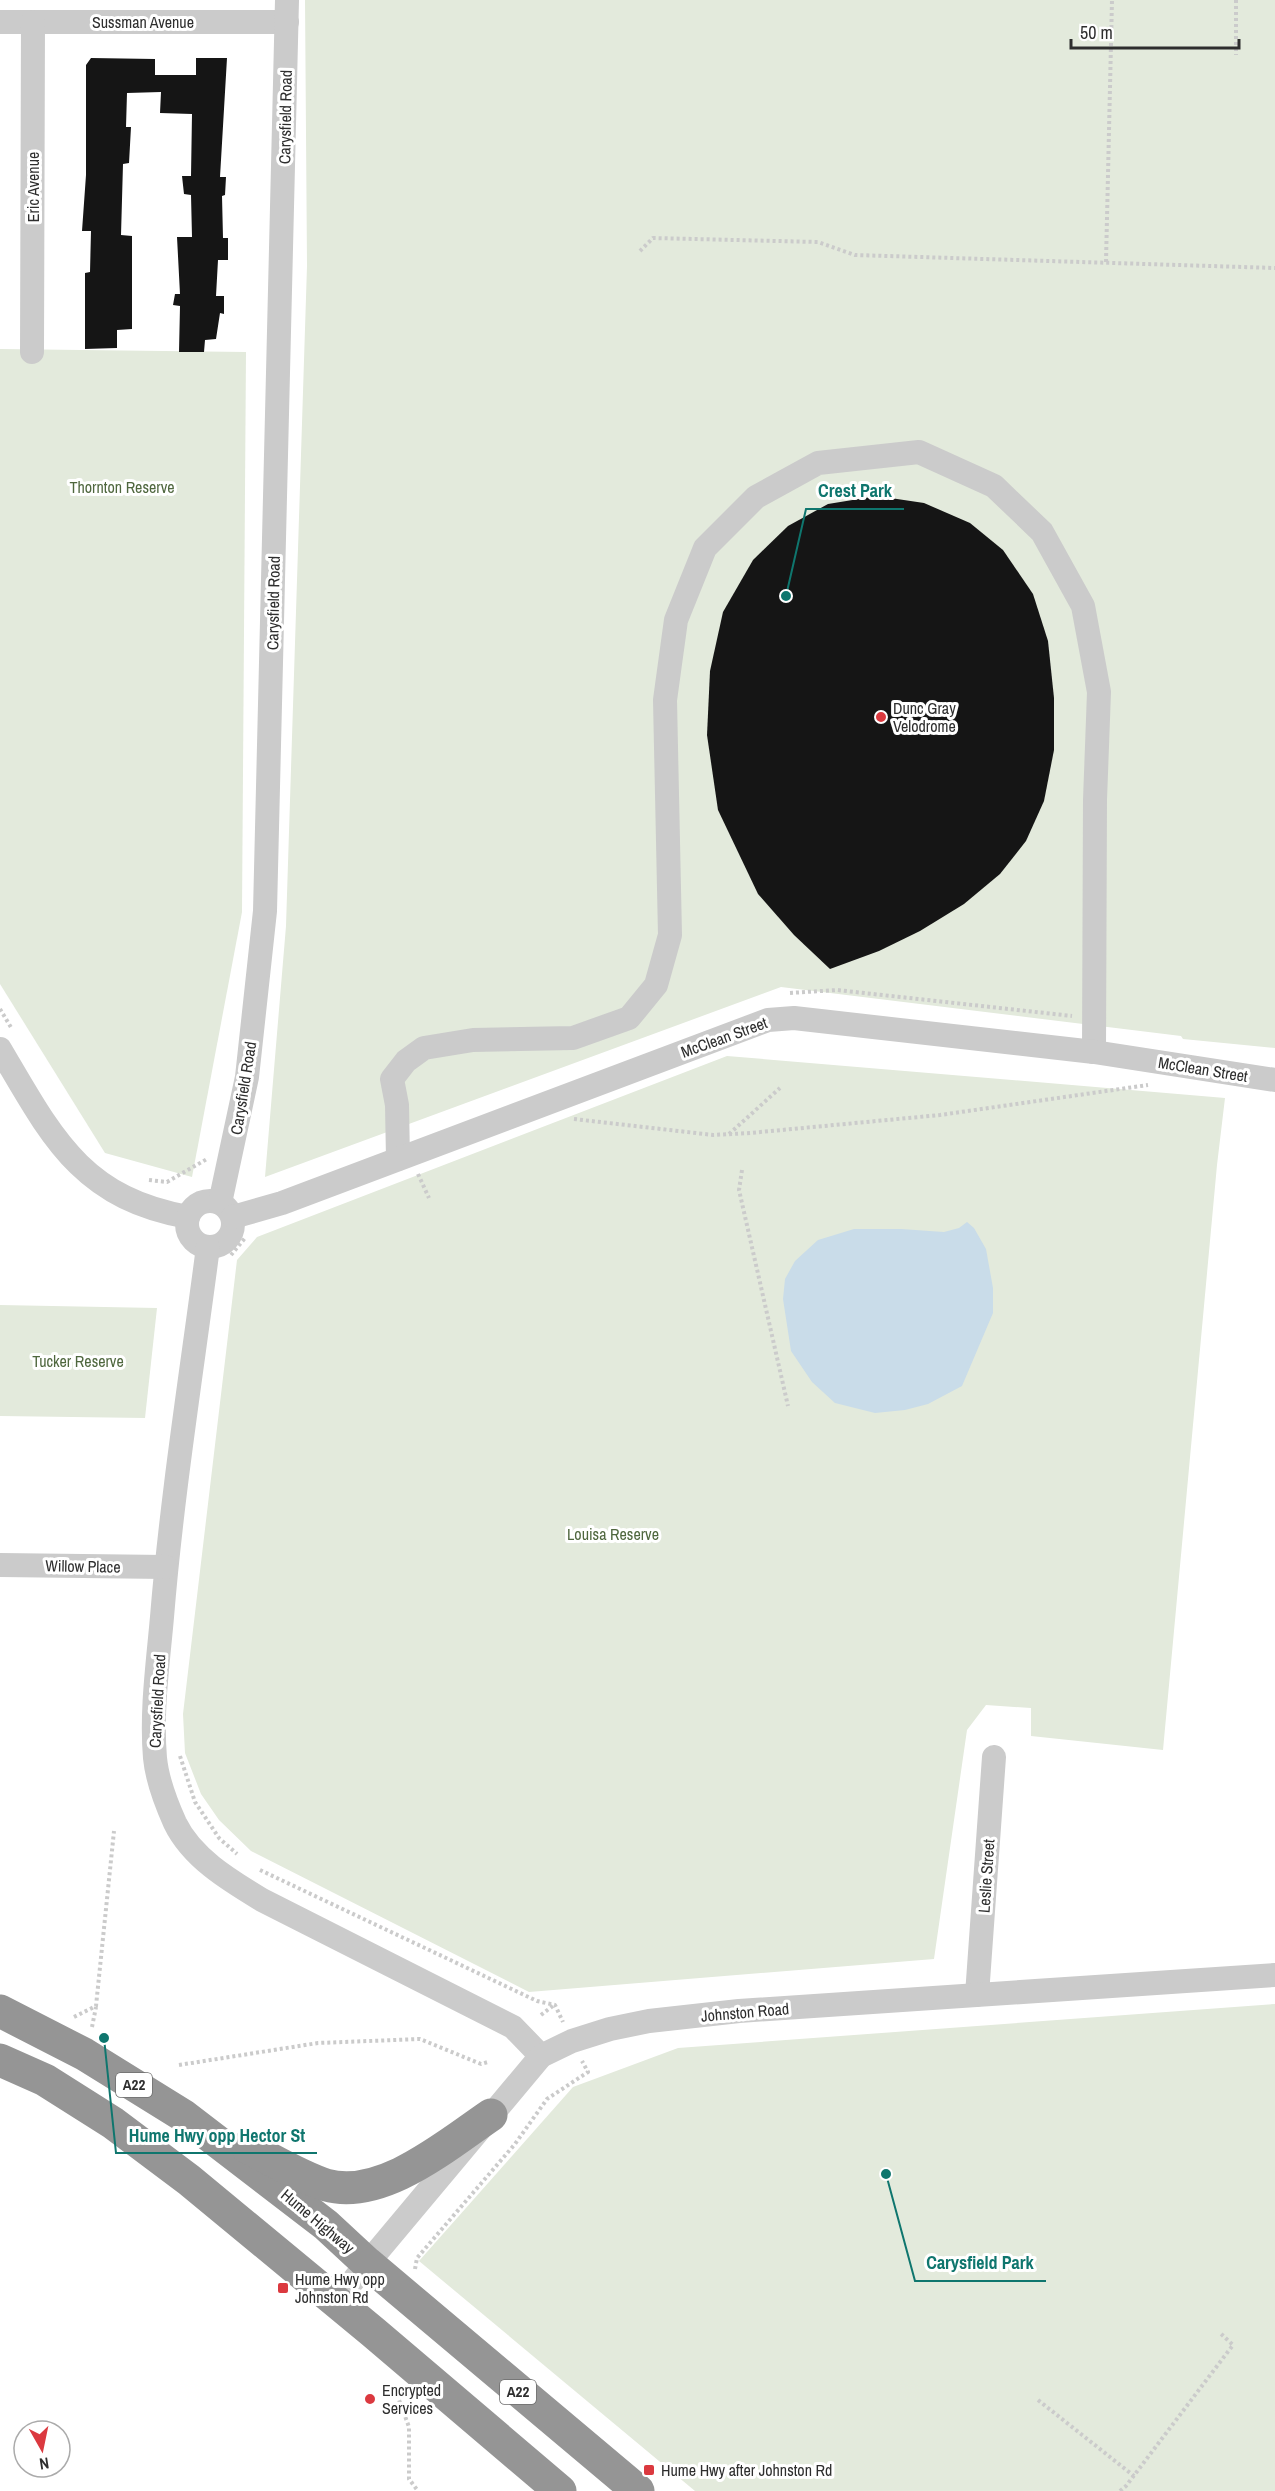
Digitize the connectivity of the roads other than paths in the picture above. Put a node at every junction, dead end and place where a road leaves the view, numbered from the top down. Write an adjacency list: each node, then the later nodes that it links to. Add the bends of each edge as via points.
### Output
1 (287, 11): 3 (street, Sussman Avenue); 9 (street, Carysfield Road, via 265,911 247,1077)
2 (0, 22): 3 (street, Sussman Avenue)
3 (33, 22): 4 (street, Eric Avenue)
4 (32, 352)
5 (9, 1044): 10 (street, via 59,1144 99,1183 122,1198 161,1213)
6 (1094, 1052): 7 (street, McClean Street); 8 (street, McClean Street, via 794,1018 768,1020); 8 (street, via 1099,692 1083,606 1042,532 994,486 919,452 818,463 756,497 705,548 676,620 665,699 670,934 656,985 629,1018 573,1038 474,1040 424,1048 406,1061 392,1079)
7 (1275, 1080)
8 (407, 1164): 9 (street, McClean Street, via 282,1203)
9 (227, 1210): 10 (street, via 214,1201 202,1203 193,1208); 11 (street, via 234,1225 229,1239)
10 (188, 1218): 11 (street, via 193,1240)
11 (208, 1247): 13 (street, Carysfield Road)
12 (0, 1565): 13 (street, Willow Place)
13 (166, 1567): 18 (street, Carysfield Road, via 154,1714 155,1760 175,1824 193,1849 227,1879 262,1900 513,2027)
14 (994, 1757): 16 (street, Leslie Street)
15 (1275, 1975): 16 (street, Johnston Road)
16 (977, 1995): 18 (street, Johnston Road, via 649,2021 572,2041)
17 (0, 2011): 21 (highway, Hume Highway / A22, via 84,2054)
18 (541, 2056): 20 (street, Johnston Road)
19 (0, 2060): 23 (highway, A22, via 45,2080 113,2123)
20 (491, 2115): 21 (highway, via 415,2166 386,2181 358,2187 326,2185); 22 (street, Johnston Road)
21 (184, 2116): 22 (highway, Hume Highway / A22, via 326,2225)
22 (367, 2263): 23 (street, Johnston Road); 25 (highway, Hume Highway / A22)
23 (336, 2301): 24 (highway, A22)
24 (560, 2491)
25 (638, 2491)

